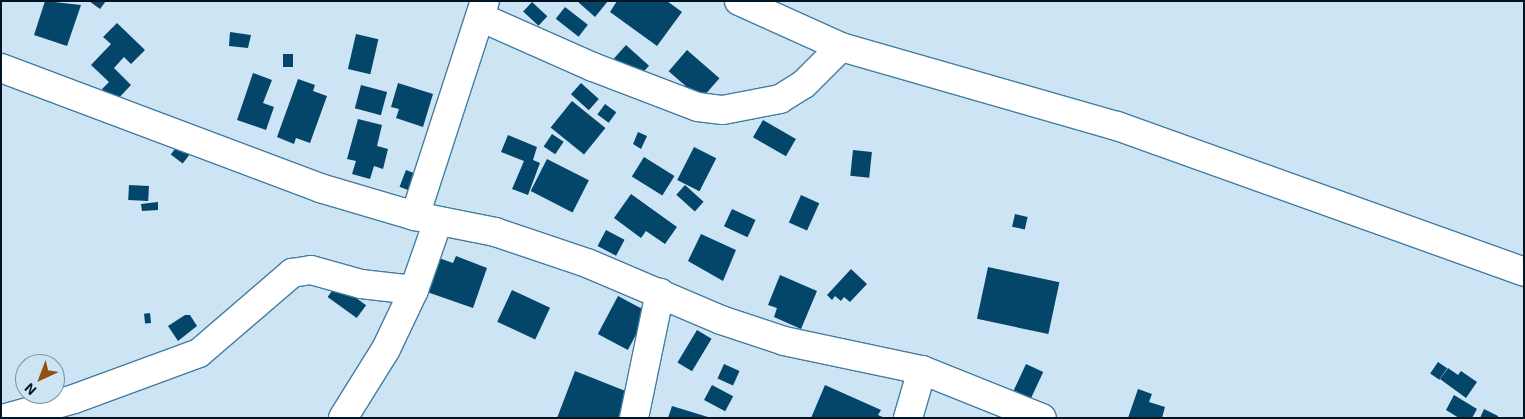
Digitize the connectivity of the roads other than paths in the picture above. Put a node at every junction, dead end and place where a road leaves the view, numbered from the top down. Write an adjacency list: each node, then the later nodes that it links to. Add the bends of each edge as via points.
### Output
1 (739, 1): 3 (street)
2 (482, 9): 3 (street, via 593,67 698,107 723,110 780,99 804,84); 5 (street)
3 (840, 47): 6 (street, via 1117,126)
4 (1, 68): 5 (street, via 320,188)
5 (426, 219): 7 (street); 8 (street, via 495,232 587,262)
6 (1524, 272)
7 (414, 290): 10 (street, via 361,284 311,270 292,273 199,353 74,399); 11 (street, via 382,357)
8 (660, 293): 9 (street, via 721,320 784,341); 12 (street)
9 (922, 370): 13 (street); 14 (street)
10 (6, 418)
11 (343, 418)
12 (634, 418)
13 (908, 418)
14 (1042, 418)

